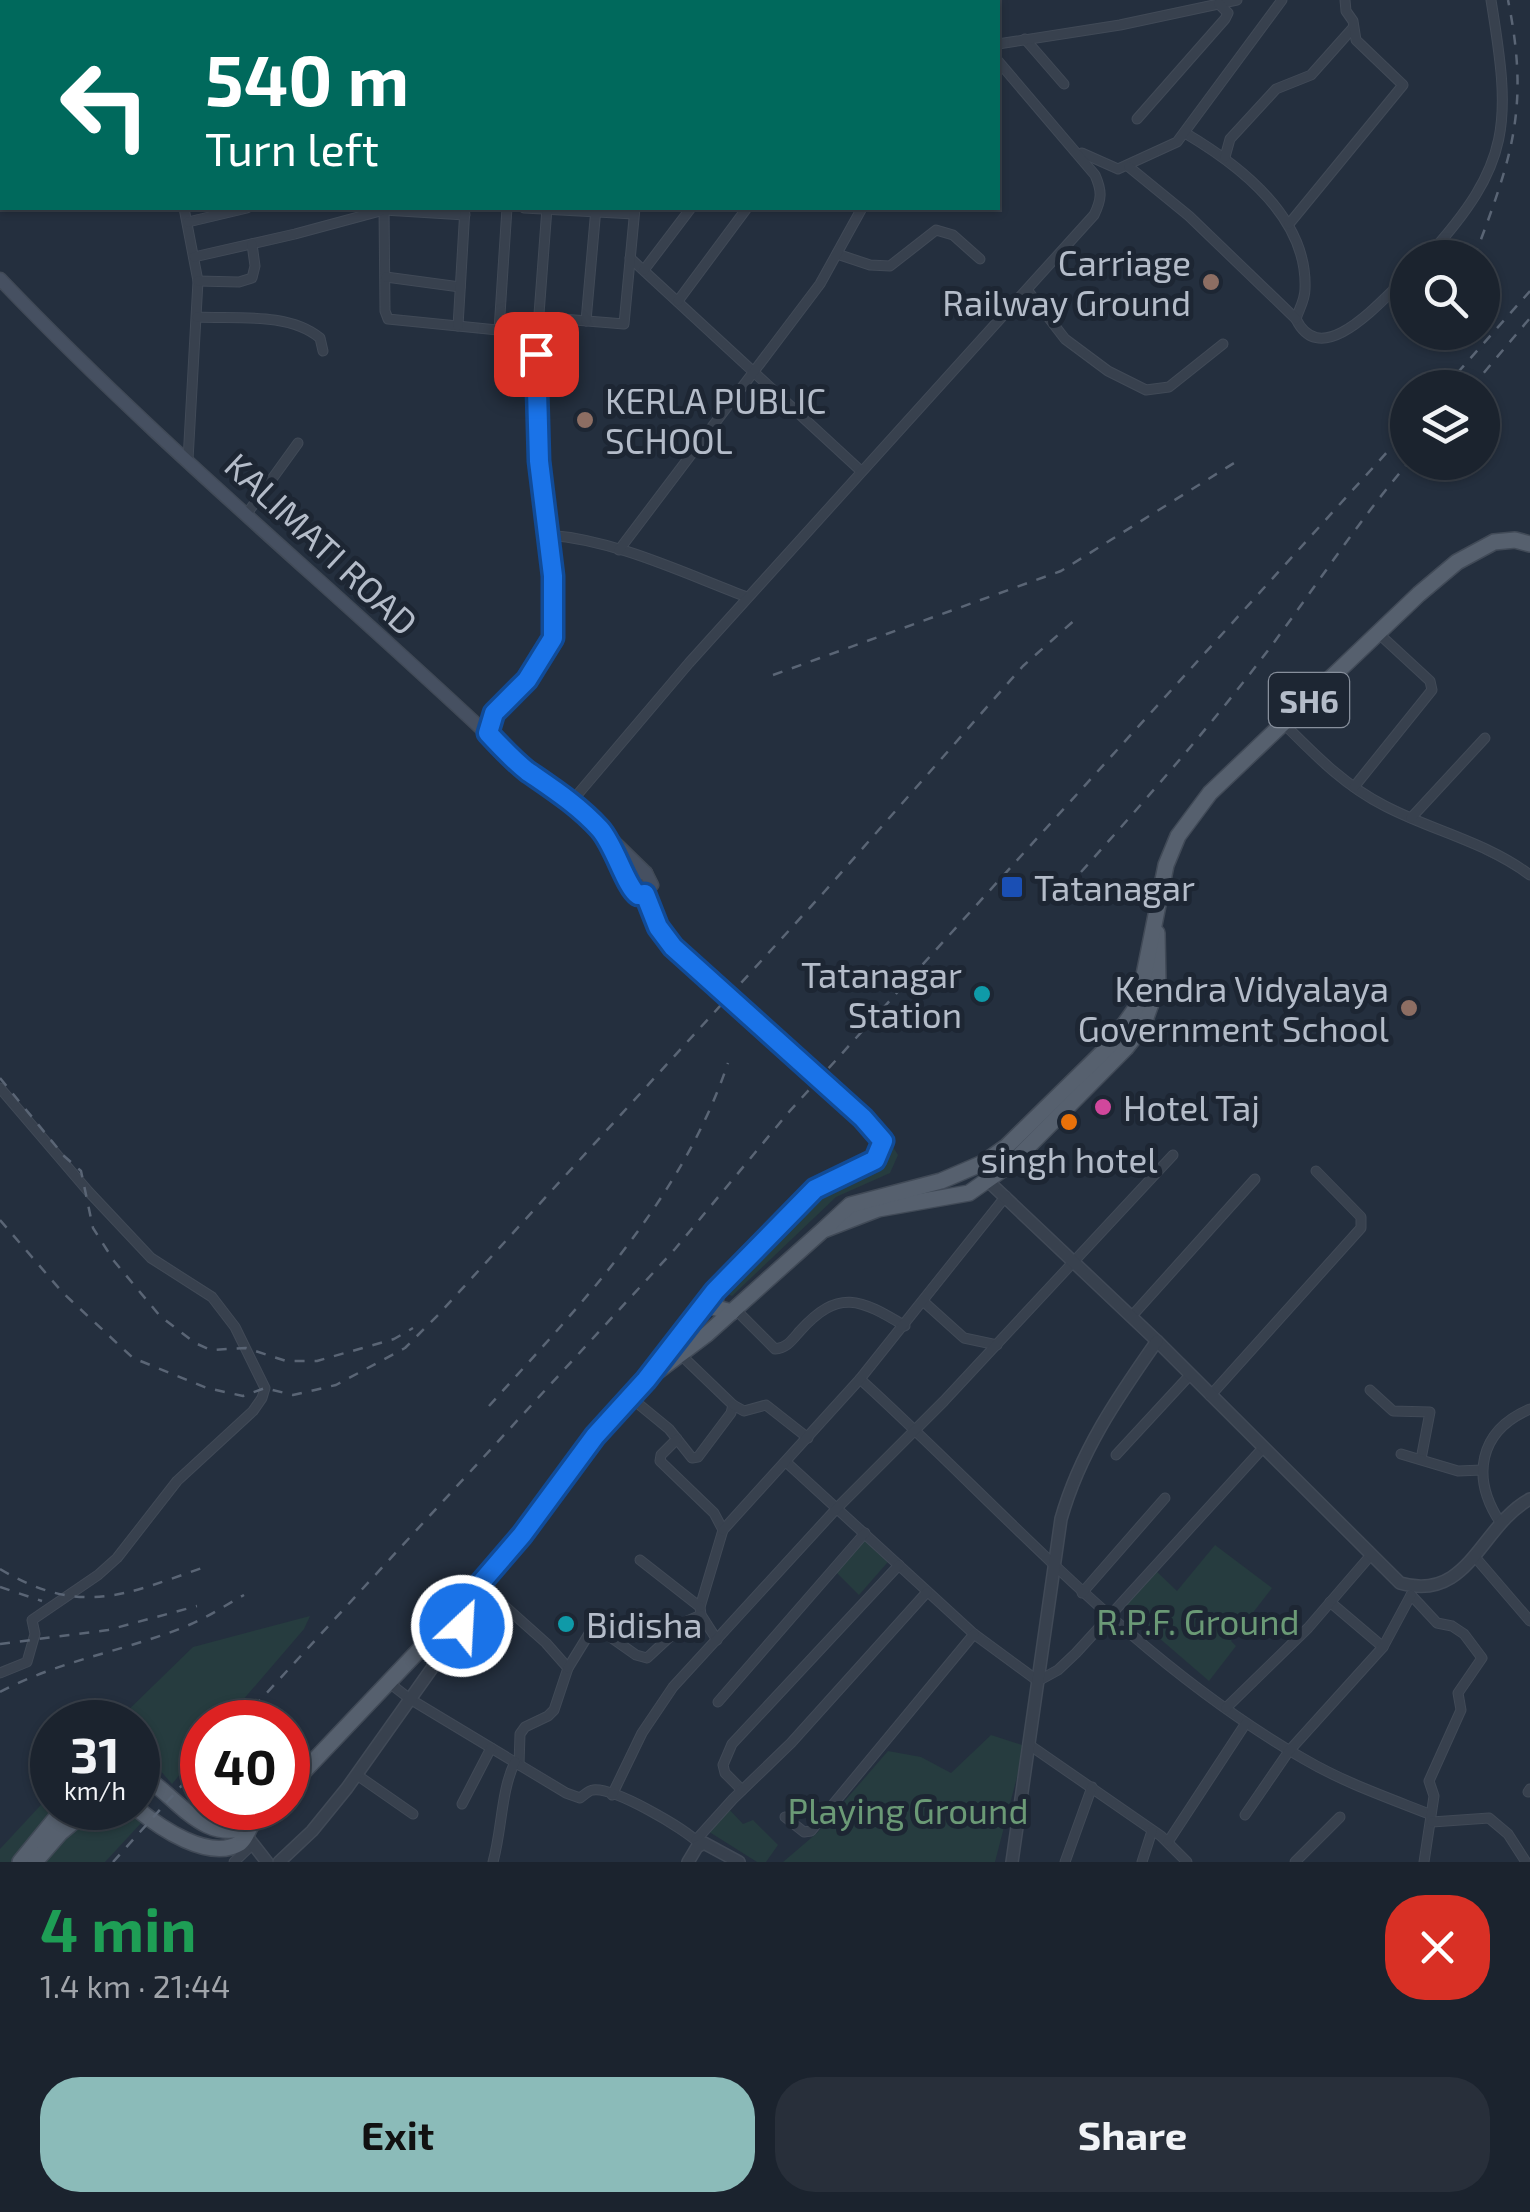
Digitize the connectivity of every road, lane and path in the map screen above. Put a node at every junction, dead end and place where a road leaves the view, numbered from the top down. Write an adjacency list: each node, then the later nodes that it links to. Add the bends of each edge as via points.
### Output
1 (1237, 0): 5 (street)
2 (1282, 0): 12 (street)
3 (1345, 0): 6 (street)
4 (1491, 0): 31 (street, via 1503,86 1495,161)
5 (1219, 4): 7 (street); 11 (street, via 1228,13 1225,19)
6 (1354, 26): 14 (street, via 1312,76 1276,89 1230,139); 30 (street, via 1356,40 1402,87)
7 (1025, 40): 8 (street); 10 (street)
8 (1000, 44)
9 (1000, 63): 13 (street)
10 (1064, 84)
11 (1137, 119)
12 (1185, 134): 14 (street); 15 (street)
13 (1074, 148): 15 (street, via 1108,166); 42 (street, via 1095,174 1100,203)
14 (1224, 157): 30 (street)
15 (1129, 167): 47 (street)
16 (185, 210): 29 (street)
17 (239, 210): 29 (street)
18 (380, 210): 32 (street)
19 (384, 210): 38 (street)
20 (424, 210): 27 (street)
21 (507, 210): 50 (street)
22 (547, 210): 46 (street)
23 (596, 210): 28 (street); 48 (street)
24 (689, 210): 37 (street)
25 (746, 210): 44 (street)
26 (861, 210): 33 (street)
27 (465, 211): 41 (street)
28 (634, 211): 35 (street)
29 (188, 222): 34 (street)
30 (1289, 224): 47 (street, via 1300,246 1306,289)
31 (1442, 240)
32 (252, 244): 34 (street); 40 (street, via 252,278)
33 (838, 254): 36 (street, via 890,266 936,230); 54 (street)
34 (194, 257): 40 (street)
35 (630, 258): 37 (street); 48 (street, via 624,324)
36 (980, 259)
37 (644, 270): 44 (street)
38 (386, 277): 41 (street); 49 (street, via 388,318)
39 (0, 279): 56 (main road, KALIMATI ROAD)
40 (198, 281): 45 (street)
41 (460, 287): 49 (street)
42 (1028, 290): 52 (street, via 1065,339 1146,390 1168,387); 57 (street)
43 (1390, 292): 47 (street, via 1329,340 1312,337)
44 (678, 301): 54 (street)
45 (197, 317): 53 (street, via 308,328); 56 (street)
46 (538, 317): 48 (street); 51 (street)
47 (1296, 319)
48 (586, 322)
49 (458, 326): 50 (street)
50 (498, 330): 51 (street)
51 (538, 334): 59 (street, via 536,415)
52 (1223, 344)
53 (323, 351)
54 (755, 370): 57 (street); 61 (street)
55 (298, 442): 58 (street)
56 (188, 460): 58 (main road, KALIMATI ROAD)
57 (861, 471): 62 (street)
58 (246, 515): 65 (main road, KALIMATI ROAD)
59 (548, 536): 61 (street); 65 (street, via 553,638 527,680 494,713)
60 (1530, 544): 63 (main road, SH6, via 1494,542 1474,551)
61 (619, 550): 62 (street)
62 (747, 598): 68 (street)
63 (1378, 633): 64 (main road, SH6); 67 (street, via 1432,690)
64 (1284, 724): 67 (street); 75 (main road, SH6, via 1190,816 1166,864)
65 (488, 733): 68 (main road, KALIMATI ROAD)
66 (1485, 738): 69 (street)
67 (1354, 787): 69 (street)
68 (572, 801): 70 (main road, KALIMATI ROAD)
69 (1411, 818): 72 (street, via 1498,854)
70 (610, 841): 71 (main road, KALIMATI ROAD); 73 (main road, KALIMATI ROAD)
71 (646, 873): 73 (main road, via 632,875); 74 (main road, via 652,882)
72 (1530, 876)
73 (629, 885): 74 (main road)
74 (645, 894): 84 (main road, bridge, via 673,947 883,1141 875,1160 815,1189)
75 (1154, 924): 80 (main road, SH6, via 1158,984 1143,1026); 82 (main road, SH6, via 1144,984 1129,1020 1007,1146 952,1177 850,1204)
76 (0, 1088): 132 (street, via 151,1258 212,1297 265,1388 253,1411 176,1481 117,1558 32,1620 27,1662)
77 (1174, 1155): 83 (street)
78 (1316, 1171): 96 (street, via 1361,1217 1361,1228)
79 (1255, 1179): 87 (street)
80 (989, 1182): 81 (street); 82 (main road, SH6, via 969,1193 861,1214)
81 (1006, 1196): 83 (street); 85 (street)
82 (822, 1230): 86 (main road, SH6)
83 (1072, 1264): 87 (street); 90 (street)
84 (715, 1291): 86 (main road, via 716,1308); 94 (main road)
85 (924, 1302): 88 (street); 90 (street, via 964,1338)
86 (734, 1310): 88 (street, via 775,1349 835,1303 862,1302); 91 (main road, SH6)
87 (1130, 1317): 89 (street)
88 (904, 1326): 93 (street)
89 (1157, 1341): 92 (street); 119 (street, via 1082,1459 1061,1520)
90 (996, 1345): 100 (street)
91 (682, 1355): 94 (main road, SH6); 98 (street)
92 (1190, 1375): 96 (street); 104 (street)
93 (860, 1378): 100 (street); 101 (street)
94 (646, 1380): 97 (main road, SH6)
95 (1370, 1390): 106 (street, via 1393,1410 1430,1412)
96 (1210, 1396): 103 (street)
97 (630, 1398): 102 (street); 120 (main road, SH6)
98 (733, 1405): 101 (street, via 744,1412 771,1407); 102 (street, via 698,1457)
99 (1530, 1409): 108 (street, via 1502,1428)
100 (916, 1430): 111 (street); 119 (street)
101 (808, 1438): 107 (street)
102 (677, 1439): 113 (street, via 660,1462 714,1513)
103 (1263, 1448): 115 (street); 126 (street)
104 (1116, 1454)
105 (1401, 1454): 106 (street)
106 (1421, 1459): 108 (street, via 1458,1471)
107 (786, 1462): 111 (street); 113 (street)
108 (1482, 1470): 112 (street, via 1487,1502)
109 (1165, 1498): 123 (street)
110 (1530, 1499): 112 (street)
111 (838, 1507): 114 (street); 129 (street)
112 (1500, 1522): 116 (street)
113 (722, 1530): 125 (street)
114 (865, 1534): 118 (street); 136 (street)
115 (1371, 1556): 121 (street); 124 (street)
116 (1475, 1557): 121 (street, via 1451,1578); 127 (street)
117 (640, 1560): 125 (street)
118 (899, 1566): 122 (street); 147 (street, via 732,1744 723,1765)
119 (1054, 1567): 123 (street); 133 (street)
120 (477, 1588): 131 (street, via 546,1642); 134 (main road, SH6); 135 (street, via 468,1616)
121 (1413, 1591): 130 (street); 154 (street, via 1432,1618 1458,1628 1482,1654 1458,1693 1462,1710 1430,1777)
122 (927, 1592): 128 (street); 147 (street)
123 (1082, 1593): 126 (street)
124 (1330, 1602): 130 (street); 137 (street)
125 (700, 1611): 129 (street); 131 (street, via 647,1658 592,1629)
126 (1110, 1616): 133 (street, via 1058,1670); 137 (street)
127 (1530, 1621)
128 (974, 1634): 133 (street); 152 (street, via 811,1831)
129 (717, 1640): 148 (street, via 657,1708)
130 (1383, 1647): 141 (street)
131 (568, 1668): 142 (street, via 554,1710 520,1734)
132 (0, 1673)
133 (1038, 1681): 139 (street)
134 (388, 1682): 135 (street); 143 (main road, SH6)
135 (410, 1698): 140 (street); 144 (street)
136 (718, 1702)
137 (1226, 1708): 138 (street)
138 (1246, 1723): 141 (street); 162 (street)
139 (1028, 1744): 145 (street); 173 (street)
140 (491, 1748): 142 (street); 149 (street)
141 (1289, 1750): 151 (street); 154 (street)
142 (517, 1764): 148 (street, via 574,1796 591,1790); 170 (street, via 506,1785)
143 (310, 1765)
144 (356, 1775): 150 (street); 164 (street)
145 (1092, 1787): 159 (street); 174 (street)
146 (160, 1788): 160 (main road, via 194,1818)
147 (742, 1790): 161 (street)
148 (612, 1795): 161 (street, via 672,1821)
149 (462, 1804)
150 (413, 1814)
151 (1245, 1815)
152 (785, 1816)
153 (1340, 1817): 176 (street)
154 (1430, 1818): 163 (street, via 1489,1818); 177 (street)
155 (160, 1826): 160 (main road, via 196,1847 232,1849)
156 (46, 1830): 166 (main road)
157 (64, 1830): 167 (main road)
158 (251, 1830): 160 (main road)
159 (1152, 1831): 162 (street); 175 (street)
160 (248, 1834): 168 (street); 169 (street)
161 (698, 1842): 171 (street); 172 (street)
162 (1168, 1842): 165 (street)
163 (1527, 1858)
164 (288, 1859)
165 (1182, 1859)
166 (20, 1862)
167 (35, 1862)
168 (234, 1862)
169 (267, 1862)
170 (493, 1862)
171 (688, 1862)
172 (739, 1862)
173 (1012, 1862)
174 (1066, 1862)
175 (1142, 1862)
176 (1295, 1862)
177 (1424, 1862)

